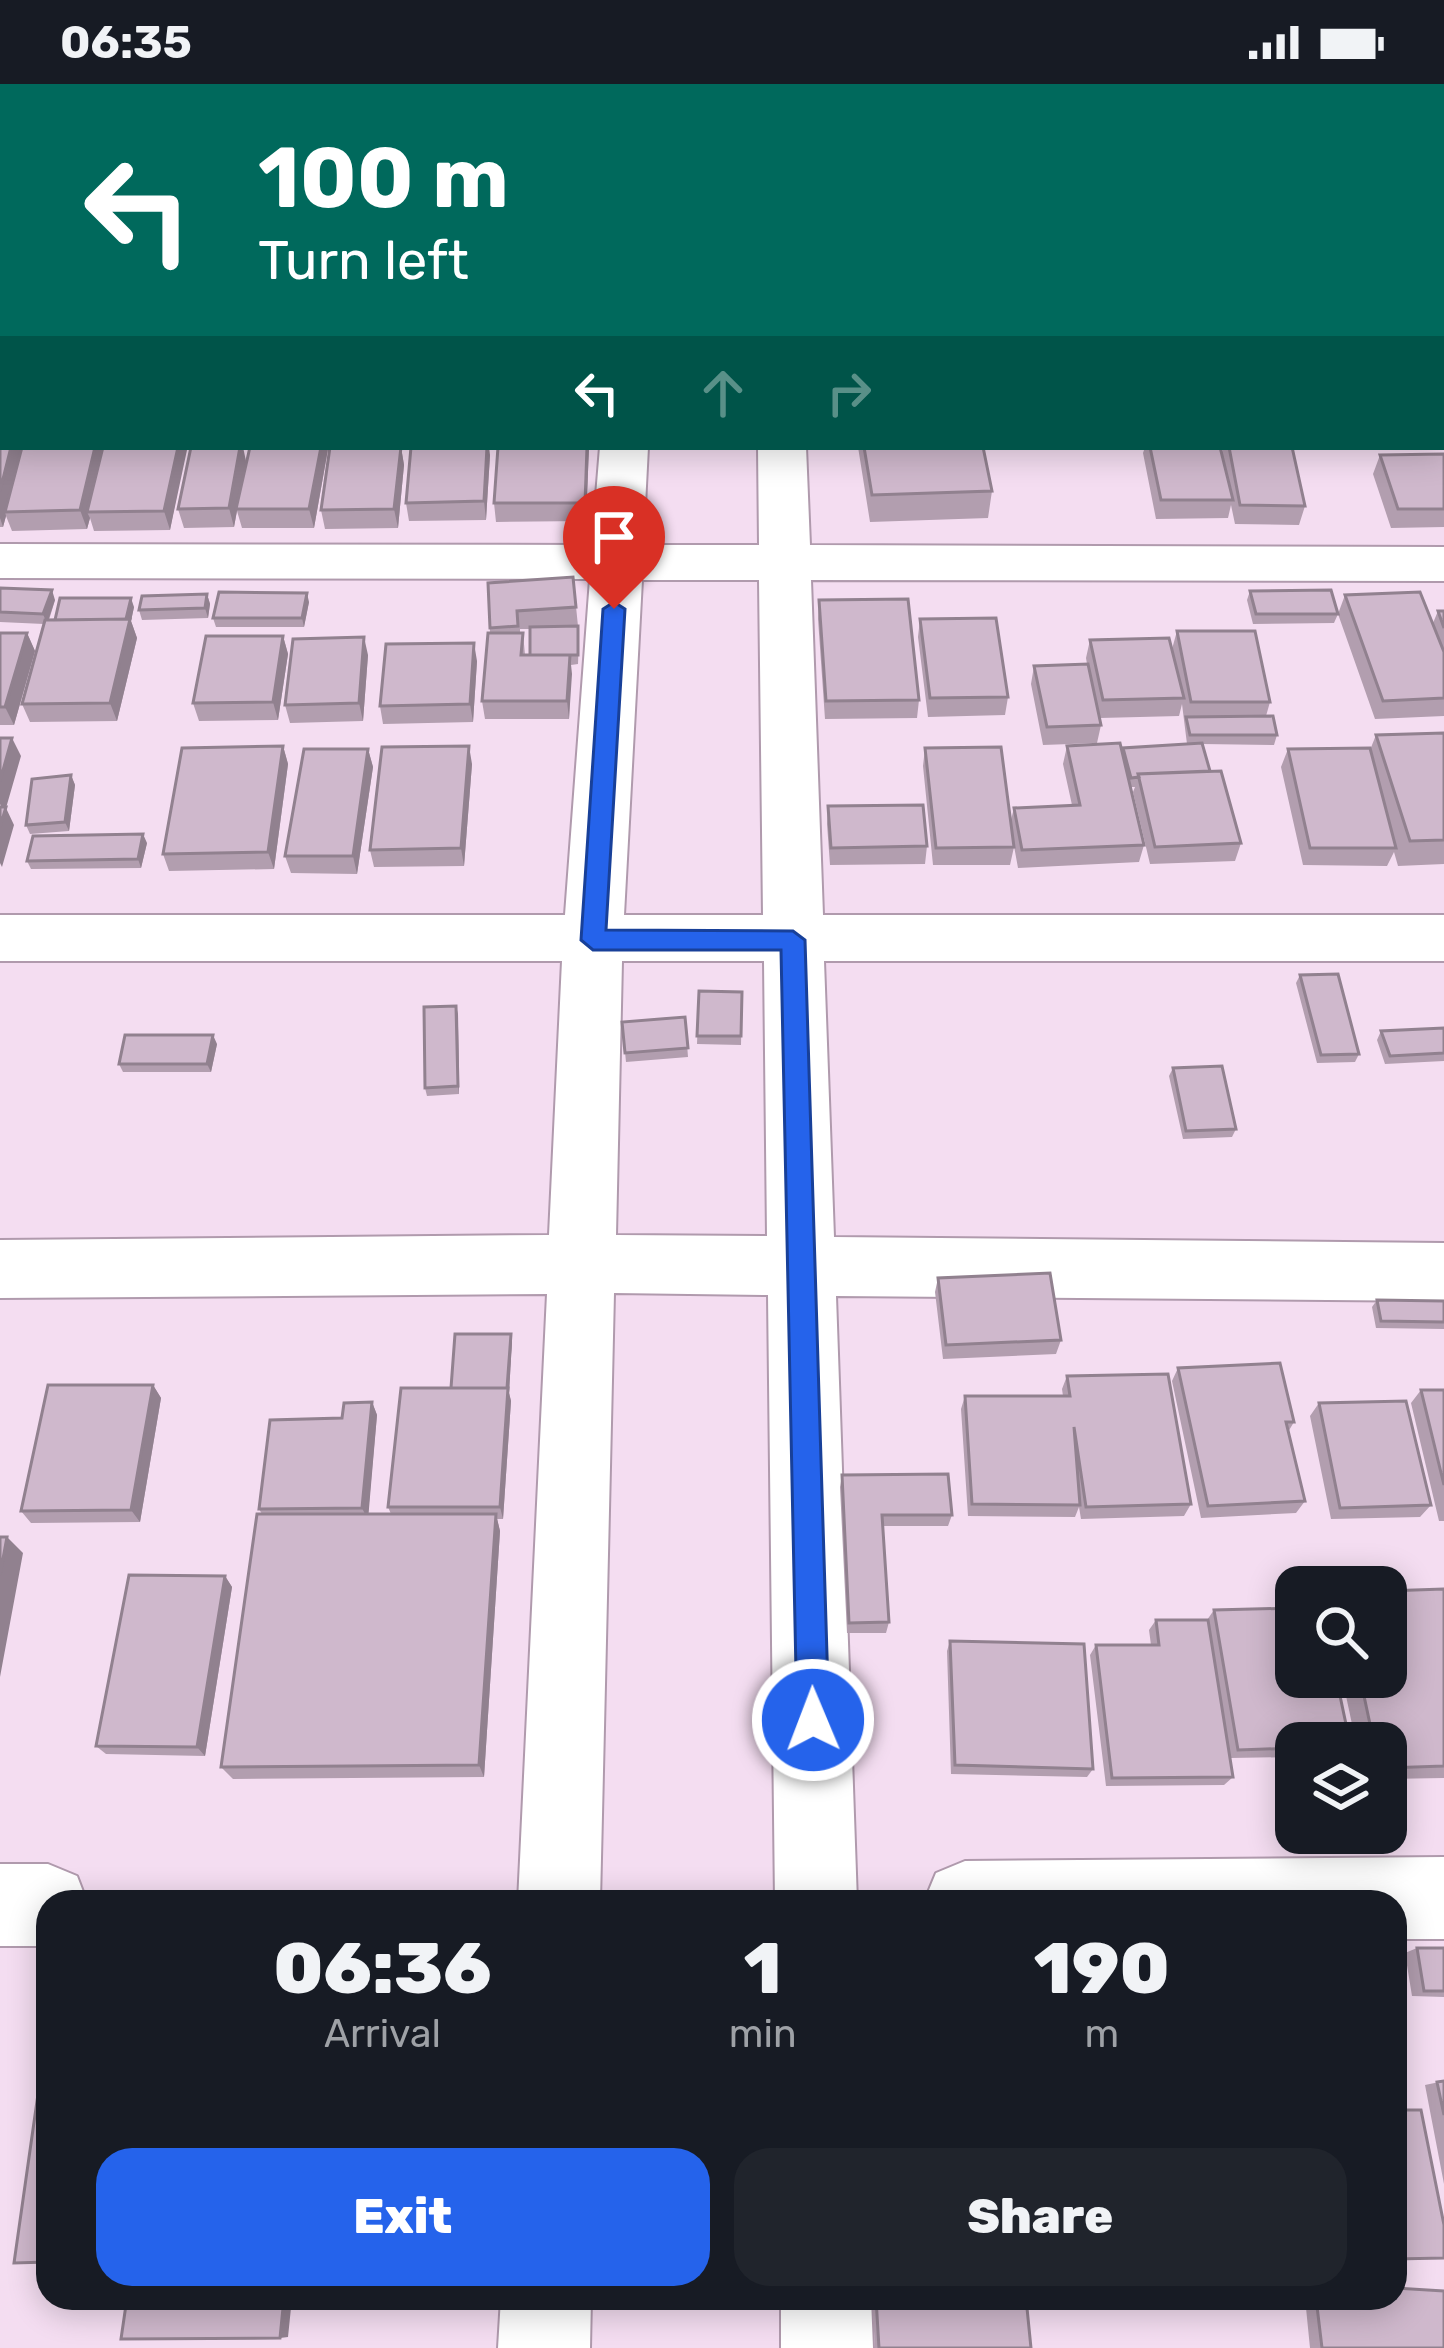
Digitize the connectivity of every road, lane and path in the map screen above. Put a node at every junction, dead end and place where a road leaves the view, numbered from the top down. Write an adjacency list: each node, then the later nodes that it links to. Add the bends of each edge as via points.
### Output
1 (624, 450): 4 (street)
2 (782, 450): 6 (street)
3 (0, 561): 4 (street)
4 (617, 562): 6 (street); 9 (street)
5 (1444, 564): 6 (street)
6 (785, 565): 10 (street)
7 (0, 938): 9 (street)
8 (1444, 938): 10 (street)
9 (593, 940): 10 (street); 11 (street)
10 (793, 940): 12 (street)
11 (585, 1264): 12 (street); 13 (street); 15 (street)
12 (804, 1265): 14 (street); 16 (street)
13 (0, 1269)
14 (1444, 1273)
15 (559, 1890)
16 (816, 1890)
17 (1407, 1898): 18 (street)
18 (1444, 1898)
19 (0, 1905): 20 (street)
20 (36, 1905)
21 (546, 2310): 23 (street)
22 (826, 2310): 24 (street)
23 (544, 2348)
24 (827, 2348)

